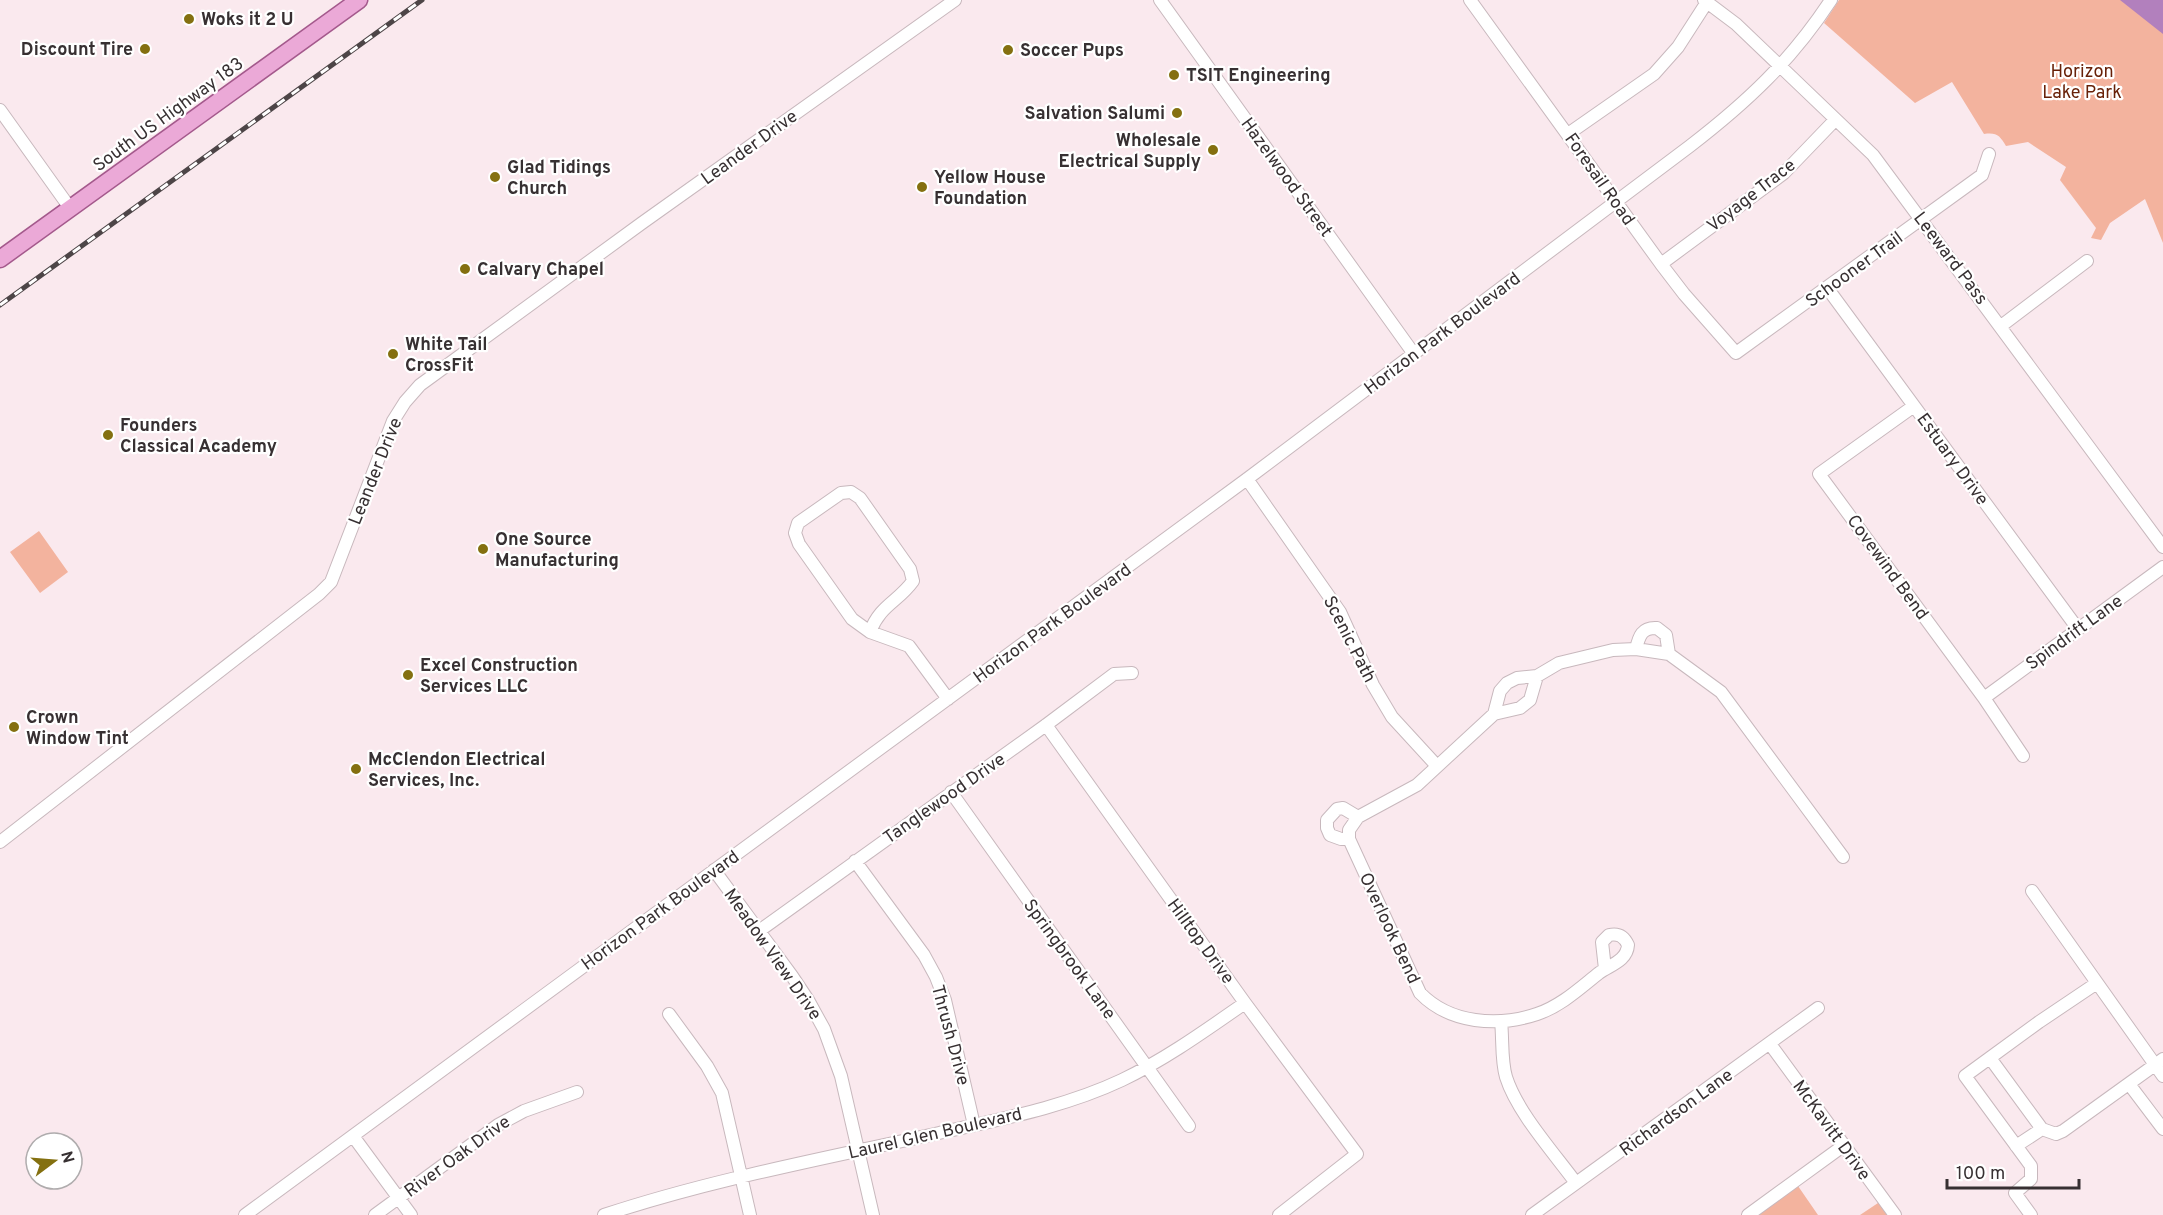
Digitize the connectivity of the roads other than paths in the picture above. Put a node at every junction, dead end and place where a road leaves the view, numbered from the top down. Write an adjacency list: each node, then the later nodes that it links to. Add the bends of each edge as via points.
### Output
1 (359, 0): 13 (main road, South US Highway 183)
2 (955, 0): 41 (street, Leander Drive, via 420,385 393,421 331,582 320,594)
3 (1160, 0): 21 (street, Hazelwood Street)
4 (1470, 0): 10 (street, Foresail Road)
5 (1831, 0): 7 (street, Horizon Park Boulevard)
6 (1706, 1): 7 (street, Leeward Pass); 10 (street, via 1678,47 1654,74)
7 (1780, 67): 9 (street, Leeward Pass); 12 (street, Horizon Park Boulevard, via 1724,120)
8 (0, 110): 13 (street)
9 (1835, 120): 14 (street, Leeward Pass, via 1873,155); 17 (street, Voyage Trace, via 1784,173)
10 (1568, 134): 12 (street, Foresail Road)
11 (1989, 154): 14 (street, Schooner Trail, via 1982,175)
12 (1616, 202): 17 (street, Foresail Road); 21 (street, Horizon Park Boulevard)
13 (70, 208): 15 (main road, South US Highway 183)
14 (1922, 220): 18 (street, Schooner Trail); 19 (street, Leeward Pass)
15 (0, 259)
16 (2087, 261): 19 (street)
17 (1661, 264): 20 (street, Foresail Road)
18 (1828, 289): 20 (street, Schooner Trail); 22 (street, Estuary Drive)
19 (2001, 326): 24 (street, Leeward Pass)
20 (1736, 353)
21 (1414, 354): 23 (street, Horizon Park Boulevard)
22 (1914, 406): 26 (street, Estuary Drive); 32 (street, Covewind Bend, via 1819,474)
23 (1247, 479): 33 (street, Horizon Park Boulevard); 37 (street, Scenic Path, via 1340,612 1392,717)
24 (2163, 547)
25 (2163, 567): 26 (street, Spindrift Lane)
26 (2078, 629): 32 (street, Spindrift Lane)
27 (870, 632): 27 (street, via 874,619 913,581 910,569 860,498 851,492 841,493 798,523 795,533 852,619); 33 (street, via 909,646)
28 (1636, 649): 29 (street); 29 (street, via 1643,631 1657,628 1666,635); 31 (street, via 1559,663)
29 (1669, 654): 42 (street, via 1721,692)
30 (1132, 673): 35 (street, Tanglewood Drive, via 1114,674)
31 (1537, 676): 34 (street, via 1530,700 1520,708); 34 (street, via 1507,683 1500,691)
32 (1984, 698): 36 (street, Covewind Bend)
33 (948, 699): 44 (street, Horizon Park Boulevard)
34 (1494, 714): 37 (street)
35 (1046, 725): 38 (street, Tanglewood Drive); 49 (street, Hilltop Drive)
36 (2024, 756)
37 (1437, 766): 39 (street, via 1417,785)
38 (951, 792): 43 (street, Tanglewood Drive); 56 (street, Springbrook Lane)
39 (1358, 817): 40 (street, via 1349,830); 40 (street, via 1343,808 1327,820 1330,835)
40 (1349, 839): 52 (street, Overlook Bend, via 1420,993 1446,1012 1482,1021)
41 (0, 842)
42 (1843, 857)
43 (855, 861): 46 (street, Tanglewood Drive); 60 (street, Thrush Drive, via 936,977)
44 (714, 870): 46 (street, Meadow View Drive); 64 (street, Horizon Park Boulevard)
45 (2032, 891): 48 (street)
46 (759, 931): 67 (street, Meadow View Drive, via 824,1029 839,1068)
47 (1605, 969): 52 (street, Overlook Bend, via 1565,1000 1538,1014)
48 (2097, 983): 54 (street); 55 (street)
49 (1245, 1003): 56 (street, Laurel Glen Boulevard); 78 (street, Hilltop Drive, via 1357,1154)
50 (1818, 1008): 53 (street, Richardson Lane)
51 (669, 1014): 68 (street, via 718,1084)
52 (1501, 1021): 69 (street, via 1506,1076 1514,1094)
53 (1770, 1044): 65 (street, McKavitt Drive); 69 (street, Richardson Lane)
54 (1990, 1058): 62 (street); 66 (street, via 1965,1076)
55 (2159, 1062): 57 (street); 58 (street)
56 (1147, 1067): 60 (street, Laurel Glen Boulevard, via 1075,1098); 61 (street, Springbrook Lane)
57 (2163, 1076)
58 (2128, 1084): 62 (street, via 2063,1131 2056,1134); 63 (street)
59 (577, 1092): 70 (street, River Oak Drive, via 498,1125)
60 (974, 1125): 67 (street, Laurel Glen Boulevard)
61 (1189, 1126)
62 (2042, 1129): 66 (street)
63 (2163, 1129)
64 (353, 1136): 70 (street); 72 (street, Horizon Park Boulevard)
65 (1843, 1146): 80 (street); 81 (street, McKavitt Drive)
66 (2016, 1146): 82 (street, via 2031,1166 2032,1174 2015,1193)
67 (858, 1151): 68 (street, Laurel Glen Boulevard); 77 (street, Meadow View Drive)
68 (742, 1177): 71 (street, Laurel Glen Boulevard, via 687,1190); 76 (street)
69 (1576, 1184): 79 (street, Richardson Lane)
70 (399, 1198): 73 (street, River Oak Drive); 74 (street)
71 (629, 1211): 75 (street, Laurel Glen Boulevard)
72 (245, 1215)
73 (375, 1215)
74 (411, 1215)
75 (604, 1215)
76 (750, 1215)
77 (873, 1215)
78 (1279, 1215)
79 (1532, 1215)
80 (1748, 1215)
81 (1895, 1215)
82 (2031, 1215)

